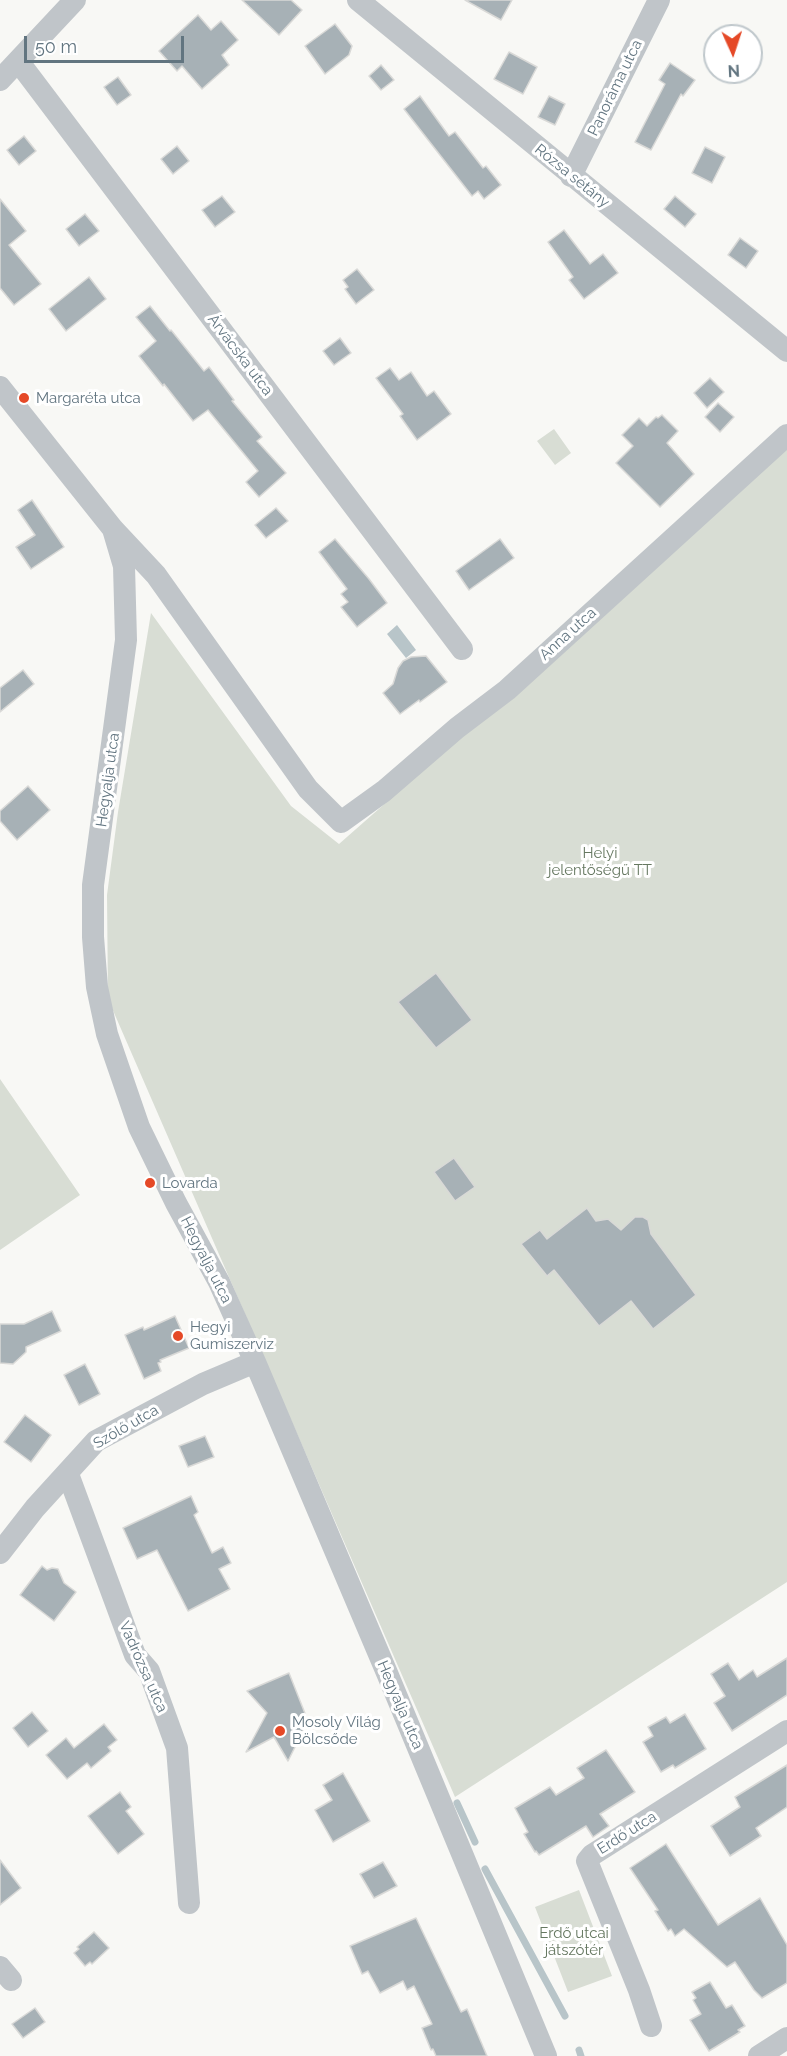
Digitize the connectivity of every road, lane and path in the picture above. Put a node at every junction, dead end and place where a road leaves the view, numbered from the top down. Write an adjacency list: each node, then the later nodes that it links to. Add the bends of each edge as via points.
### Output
1 (75, 0): 4 (street)
2 (358, 0): 6 (street, Rózsa sétány)
3 (659, 0): 6 (street, Panoráma utca)
4 (18, 61): 5 (street); 11 (street, Árvácska utca)
5 (0, 80)
6 (572, 176): 7 (street, Rózsa sétány)
7 (787, 351)
8 (4, 400): 10 (street)
9 (787, 435): 10 (street, Anna utca, via 507,690 341,822 308,789 156,575)
10 (113, 529): 12 (street, Hegyalja utca, via 124,566 126,640 93,885 97,987 107,1034 139,1127 219,1282)
11 (462, 649)
12 (255, 1362): 13 (street, Szőlő utca, via 203,1384 96,1441); 19 (street, Hegyalja utca)
13 (68, 1474): 14 (street, Szőlő utca); 16 (street, Vadrózsa utca, via 135,1655 149,1671 177,1748)
14 (0, 1553)
15 (787, 1731): 17 (street, Erdő utca, via 587,1861)
16 (189, 1903)
17 (651, 2026)
18 (787, 2038): 20 (street)
19 (546, 2056)
20 (759, 2056)

